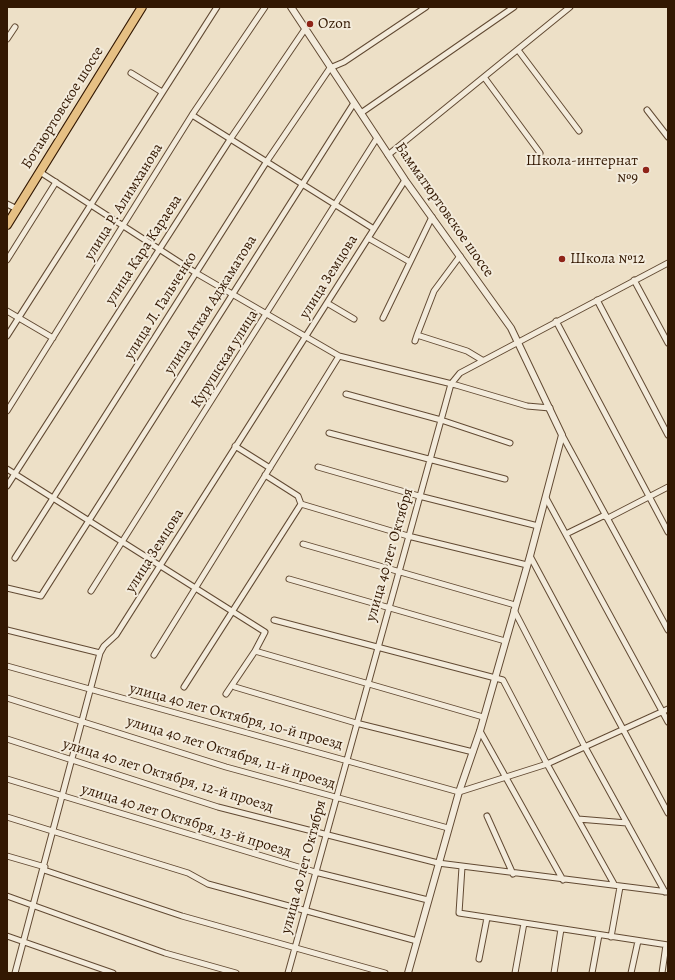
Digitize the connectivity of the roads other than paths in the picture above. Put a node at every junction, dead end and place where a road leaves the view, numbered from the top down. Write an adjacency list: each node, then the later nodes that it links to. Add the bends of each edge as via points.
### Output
1 (142, 7): 27 (main road, Ботаюртовское шоссе)
2 (217, 7): 15 (street)
3 (265, 7): 19 (street, улица Р. Алимханова)
4 (291, 7): 9 (street, Бамматюртовское шоссе)
5 (426, 7): 12 (street, via 344,62)
6 (514, 7): 18 (street)
7 (570, 7): 11 (street)
8 (15, 27): 10 (street)
9 (305, 29): 12 (street, Бамматюртовское шоссе); 22 (street, улица Кара Караева)
10 (7, 39)
11 (518, 50): 14 (street); 20 (street)
12 (330, 68): 16 (street, Бамматюртовское шоссе); 26 (street, улица Л. Гальченко)
13 (131, 73): 15 (street)
14 (484, 77): 24 (street); 25 (street)
15 (162, 92): 33 (street)
16 (354, 103): 18 (street, Бамматюртовское шоссе); 30 (street, улица Аткая Аджаматова)
17 (647, 110): 21 (street)
18 (360, 113): 23 (street, Бамматюртовское шоссе)
19 (192, 115): 22 (street); 37 (street, улица Р. Алимханова)
20 (579, 131)
21 (668, 137)
22 (231, 138): 26 (street); 40 (street, улица Кара Караева)
23 (377, 138): 25 (street, Бамматюртовское шоссе); 32 (street, Курушская улица)
24 (540, 153)
25 (388, 155): 28 (street, Бамматюртовское шоссе)
26 (267, 161): 30 (street); 45 (street, улица Л. Гальченко)
27 (40, 172): 29 (street); 34 (main road, Ботаюртовское шоссе)
28 (405, 180): 35 (street, Бамматюртовское шоссе); 38 (street, улица Земцова)
29 (56, 182): 33 (street); 42 (street)
30 (303, 184): 32 (street); 47 (street, улица Аткая Аджаматова)
31 (7, 204): 34 (street)
32 (335, 204): 38 (street); 51 (street, Курушская улица)
33 (90, 205): 37 (street); 52 (street)
34 (17, 209): 36 (main road, Ботаюртовское шоссе)
35 (432, 217): 41 (street, Бамматюртовское шоссе); 43 (street)
36 (7, 225)
37 (123, 226): 40 (street); 59 (street, улица Р. Алимханова)
38 (374, 229): 39 (street, улица Земцова)
39 (368, 238): 43 (street); 49 (street, улица Земцова)
40 (159, 250): 45 (street); 79 (street, улица Кара Караева)
41 (460, 256): 56 (street, via 434,291); 61 (street, Бамматюртовское шоссе, via 511,328)
42 (7, 260)
43 (410, 262): 53 (street)
44 (668, 262): 46 (street, улица 40 лет Октября)
45 (196, 273): 47 (street); 86 (street, улица Л. Гальченко)
46 (634, 280): 48 (street, улица 40 лет Октября); 62 (street)
47 (232, 294): 51 (street); 90 (street, улица Аткая Аджаматова)
48 (597, 300): 55 (street, улица 40 лет Октября); 71 (street)
49 (327, 303): 54 (street); 58 (street, улица Земцова)
50 (7, 311): 52 (street)
51 (267, 314): 58 (street); 95 (street, Курушская улица)
52 (19, 318): 57 (street); 59 (street)
53 (383, 318)
54 (354, 320)
55 (556, 321): 61 (street, улица 40 лет Октября); 85 (street)
56 (417, 335): 60 (street); 64 (street, via 467,351)
57 (7, 336)
58 (306, 337): 63 (street); 74 (street, улица Земцова)
59 (53, 338): 68 (street, улица Р. Алимханова)
60 (415, 341)
61 (518, 342): 64 (street, улица 40 лет Октября); 67 (street, Бамматюртовское шоссе)
62 (668, 343)
63 (339, 356): 65 (street); 77 (street)
64 (482, 360): 65 (street, улица 40 лет Октября, via 460,373)
65 (451, 384): 67 (street, via 527,406); 69 (street, улица 40 лет Октября)
66 (346, 394): 69 (street)
67 (550, 408): 72 (street, Бамматюртовское шоссе)
68 (7, 411)
69 (441, 420): 73 (street); 75 (street, улица 40 лет Октября)
70 (329, 433): 75 (street)
71 (668, 435)
72 (562, 436): 87 (street); 89 (street)
73 (510, 442)
74 (235, 446): 77 (street); 100 (street, улица Земцова)
75 (430, 458): 81 (street); 84 (street, улица 40 лет Октября)
76 (318, 467): 84 (street)
77 (270, 468): 80 (street)
78 (7, 469): 79 (street)
79 (14, 474): 82 (street, улица Кара Караева); 86 (street)
80 (266, 475): 88 (street, via 298,496); 104 (street)
81 (505, 479)
82 (7, 486)
83 (668, 487): 85 (street)
84 (419, 496): 91 (street); 94 (street, улица 40 лет Октября)
85 (649, 497): 89 (street); 92 (street)
86 (52, 498): 90 (street); 98 (street, улица Л. Гальченко)
87 (546, 498): 91 (street); 93 (street)
88 (301, 504): 94 (street); 108 (street)
89 (608, 518): 93 (street, via 603,516); 111 (street)
90 (89, 520): 95 (street); 103 (street, улица Аткая Аджаматова, via 41,596)
91 (538, 526): 97 (street)
92 (668, 532)
93 (566, 534): 125 (street)
94 (408, 536): 99 (street); 101 (street, улица 40 лет Октября)
95 (123, 542): 100 (street); 105 (street, Курушская улица)
96 (303, 544): 101 (street)
97 (530, 556): 99 (street); 130 (street)
98 (15, 558)
99 (527, 564): 106 (street)
100 (160, 565): 104 (street); 115 (street, улица Земцова, via 116,635)
101 (399, 572): 106 (street); 107 (street, улица 40 лет Октября)
102 (289, 579): 107 (street)
103 (7, 588)
104 (196, 588): 108 (street); 116 (street)
105 (91, 591)
106 (515, 607): 112 (street); 133 (street)
107 (388, 608): 112 (street); 113 (street, улица 40 лет Октября)
108 (232, 610): 114 (street, via 265,632); 120 (street)
109 (274, 620): 113 (street)
110 (7, 630): 115 (street)
111 (668, 630)
112 (505, 641): 118 (street)
113 (377, 648): 118 (street); 119 (street, улица 40 лет Октября)
114 (255, 651): 119 (street); 123 (street)
115 (100, 653): 122 (street, улица Земцова)
116 (154, 655)
117 (7, 666): 122 (street, улица 40 лет Октября, 10-й проезд)
118 (495, 677): 126 (street); 137 (street, via 503,680)
119 (367, 682): 126 (street); 129 (street, улица 40 лет Октября)
120 (184, 687)
121 (235, 687): 129 (street)
122 (90, 690): 127 (street, улица Земцова); 136 (street, улица 40 лет Октября, 10-й проезд)
123 (226, 694)
124 (7, 698): 127 (street, улица 40 лет Октября, 11-й проезд)
125 (665, 710): 128 (street); 130 (street)
126 (483, 717): 131 (street)
127 (82, 721): 135 (street, улица Земцова); 142 (street, улица 40 лет Октября, 11-й проезд, via 226,768)
128 (668, 722)
129 (356, 723): 134 (street); 136 (street, улица 40 лет Октября)
130 (623, 729): 133 (street); 143 (street)
131 (480, 731): 134 (street); 138 (street)
132 (7, 739): 135 (street, улица 40 лет Октября, 12-й проезд)
133 (585, 747): 137 (street); 147 (street)
134 (473, 752): 140 (street)
135 (73, 758): 141 (street, улица Земцова); 150 (street, улица 40 лет Октября, 12-й проезд, via 218,807)
136 (346, 759): 140 (street, улица 40 лет Октября, 10-й проезд); 142 (street, улица 40 лет Октября)
137 (547, 764): 138 (street); 146 (street)
138 (506, 777): 140 (street); 157 (street)
139 (7, 779): 141 (street, улица 40 лет Октября, 13-й проезд)
140 (459, 792): 148 (street)
141 (63, 796): 149 (street, улица Земцова); 155 (street, улица 40 лет Октября, 13-й проезд)
142 (336, 797): 148 (street, улица 40 лет Октября, 11-й проезд); 150 (street, улица 40 лет Октября)
143 (668, 813)
144 (487, 816): 156 (street)
145 (7, 817): 149 (street)
146 (578, 819): 147 (street); 158 (street)
147 (627, 823): 160 (street)
148 (448, 828): 152 (street)
149 (53, 830): 154 (street, улица Земцова); 164 (street, via 188,873 208,884)
150 (325, 834): 152 (street, улица 40 лет Октября, 12-й проезд); 155 (street, улица 40 лет Октября)
151 (7, 856): 154 (street)
152 (438, 863): 153 (street, улица 40 лет Октября, 12-й проезд); 162 (street)
153 (462, 867): 156 (street, улица 40 лет Октября, 12-й проезд); 165 (street, via 459,914)
154 (44, 868): 163 (street, улица Земцова); 175 (street, via 182,916)
155 (315, 872): 162 (street, улица 40 лет Октября, 13-й проезд); 164 (street, улица 40 лет Октября)
156 (513, 874): 157 (street, улица 40 лет Октября, 12-й проезд)
157 (563, 880): 158 (street, улица 40 лет Октября, 12-й проезд)
158 (614, 884): 159 (street)
159 (620, 887): 160 (street); 170 (street)
160 (666, 892)
161 (7, 896): 163 (street)
162 (428, 900): 171 (street)
163 (34, 905): 173 (street, улица Земцова); 179 (street, via 165,953)
164 (305, 909): 171 (street); 175 (street, улица 40 лет Октября)
165 (487, 918): 166 (street); 176 (street)
166 (524, 923): 167 (street); 183 (street)
167 (561, 929): 168 (street); 184 (street)
168 (599, 935): 170 (street); 185 (street)
169 (7, 936): 173 (street)
170 (611, 937): 172 (street)
171 (417, 941): 182 (street)
172 (638, 941): 174 (street); 186 (street)
173 (24, 942): 177 (street, улица Земцова); 178 (street)
174 (667, 945): 187 (street)
175 (295, 948): 180 (street, улица 40 лет Октября); 181 (street)
176 (479, 959)
177 (15, 973)
178 (114, 973)
179 (236, 973)
180 (288, 973)
181 (385, 973)
182 (408, 973)
183 (515, 973)
184 (554, 973)
185 (592, 973)
186 (631, 973)
187 (662, 973)

